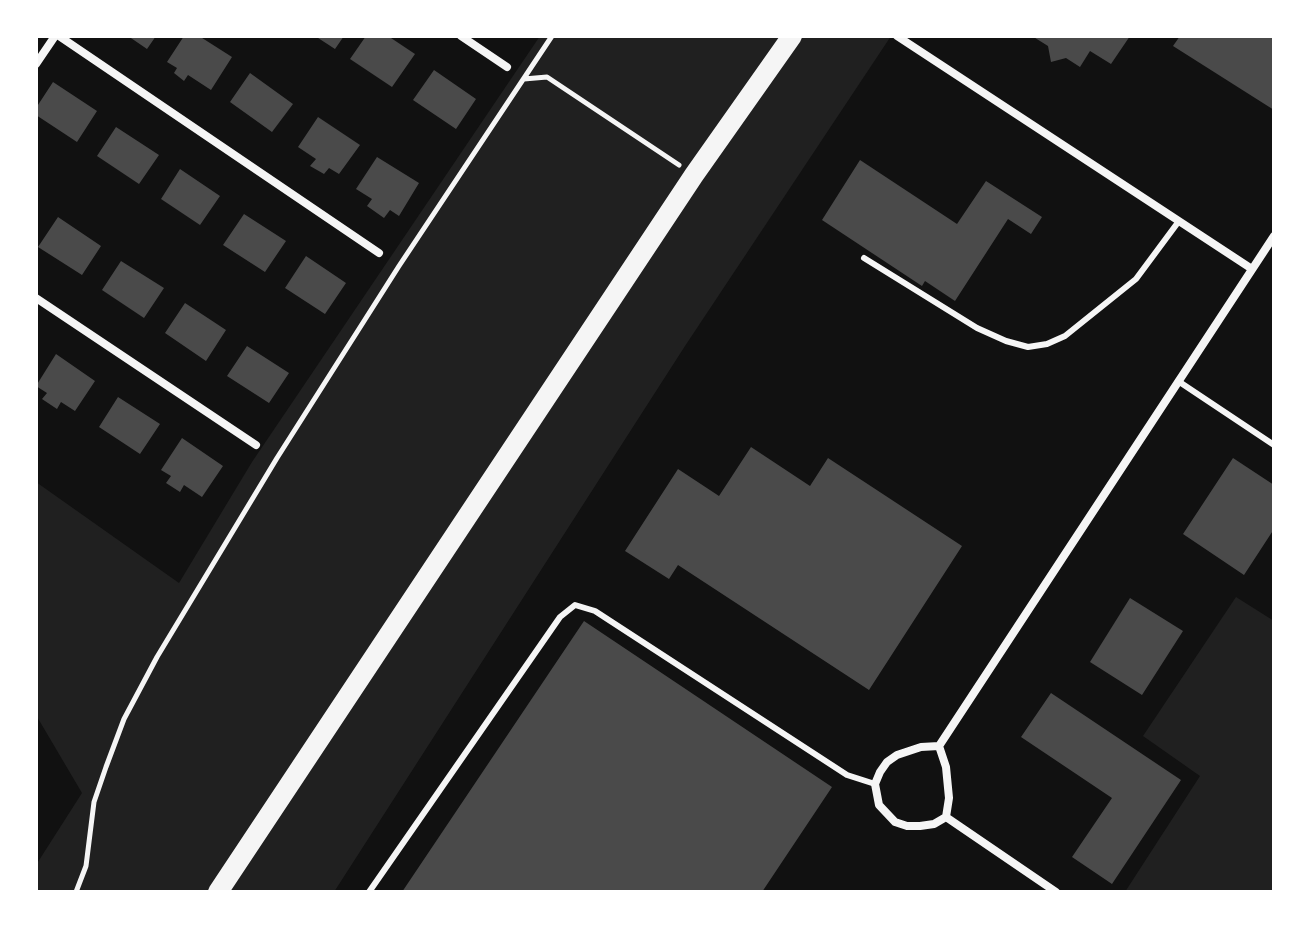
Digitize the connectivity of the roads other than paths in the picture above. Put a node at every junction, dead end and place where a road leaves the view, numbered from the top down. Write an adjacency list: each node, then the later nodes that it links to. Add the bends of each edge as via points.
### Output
1 (57, 36): 5 (street); 9 (street)
2 (461, 36): 6 (street)
3 (792, 36): 19 (main road)
4 (897, 36): 7 (street)
5 (36, 64)
6 (507, 67)
7 (1179, 221): 10 (lane, via 1136,279 1065,336 1028,347 977,328); 11 (street)
8 (1274, 236): 11 (street)
9 (379, 253)
10 (864, 258)
11 (1252, 269): 13 (street)
12 (36, 298): 14 (street)
13 (1178, 381): 15 (lane); 16 (street)
14 (256, 445)
15 (1274, 445)
16 (939, 746): 17 (street, via 897,755); 18 (street, via 946,767)
17 (875, 784): 18 (street, via 879,805 895,822 920,826); 20 (lane, via 847,775 595,611 575,605 560,617)
18 (946, 817): 21 (street)
19 (218, 892)
20 (369, 892)
21 (1056, 892)

